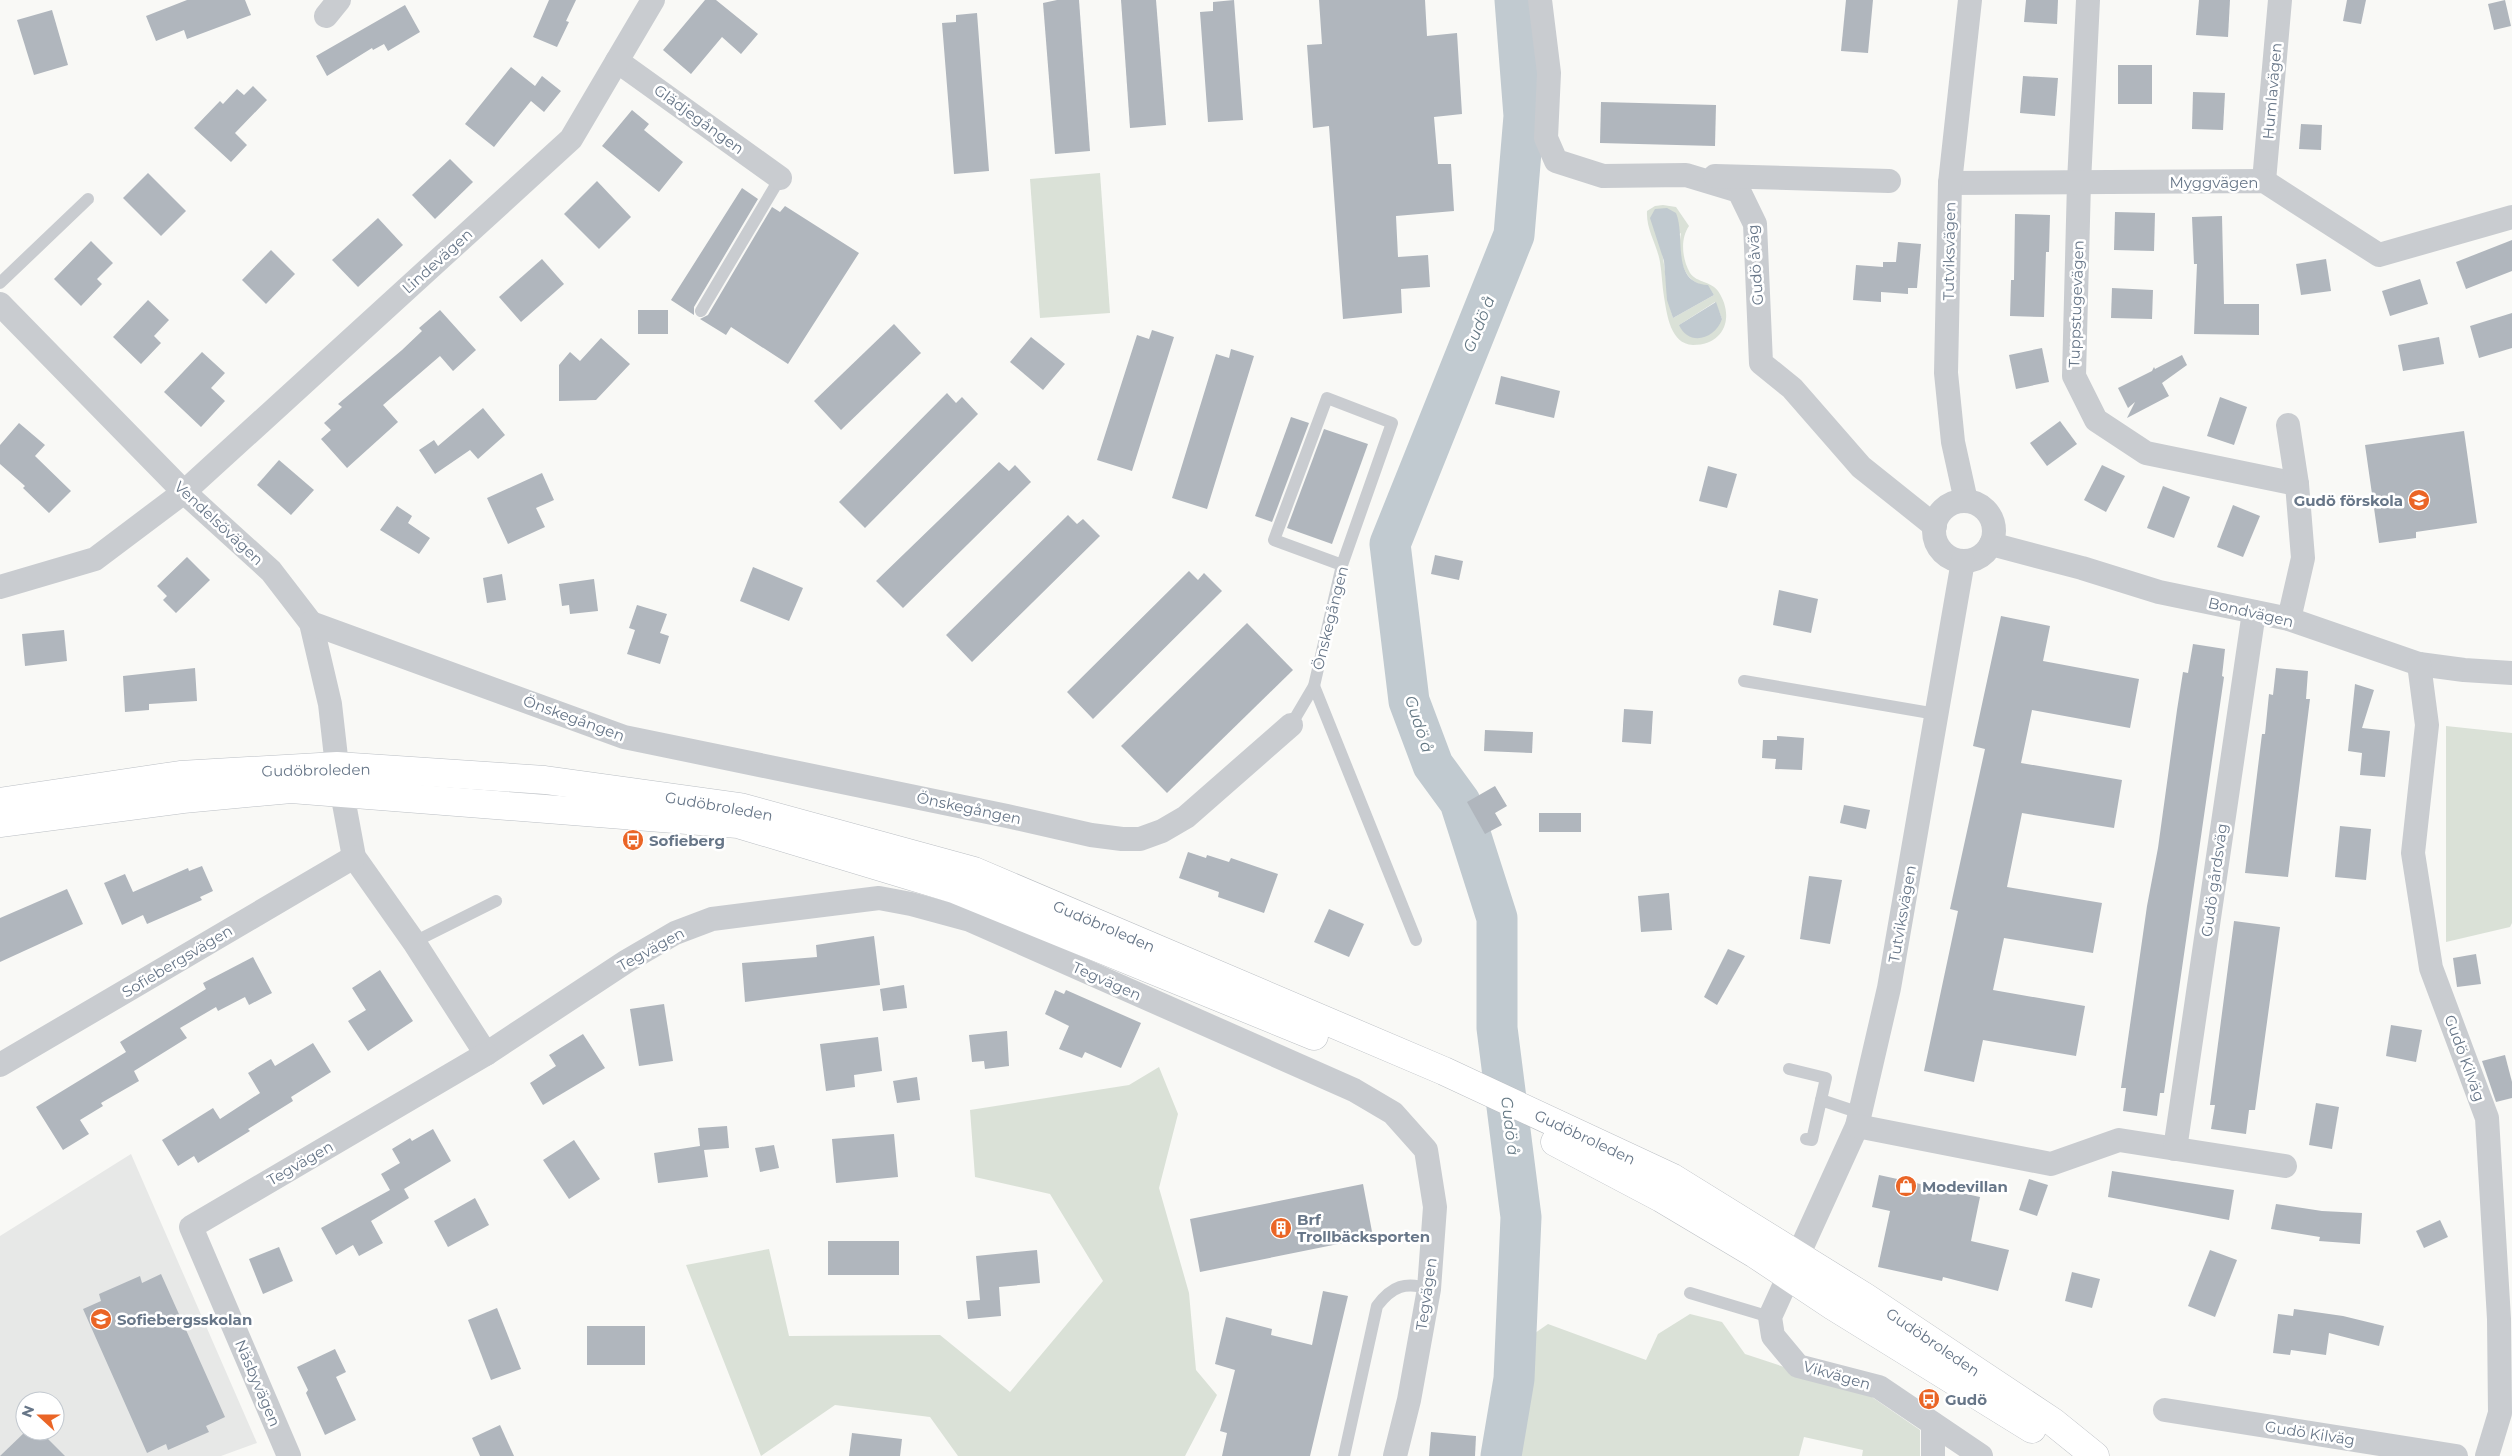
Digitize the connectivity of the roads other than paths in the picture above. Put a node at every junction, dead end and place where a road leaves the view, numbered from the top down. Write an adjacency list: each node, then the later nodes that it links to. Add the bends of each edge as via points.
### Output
1 (653, 0): 6 (street, Lindevägen)
2 (1540, 0): 7 (street, Gudö åväg, via 1549,73 1546,138 1556,161 1603,176)
3 (1970, 0): 12 (street, Tutviksvägen)
4 (2088, 0): 10 (street, Tuppstugevägen)
5 (2280, 0): 11 (street, Humlavägen)
6 (617, 61): 8 (street, Glädjegången); 20 (street, Lindevägen, via 571,139)
7 (1686, 175): 9 (street); 22 (street, Gudö åväg, via 1739,191 1755,224 1761,363 1792,388 1861,467)
8 (780, 178): 17 (lane)
9 (1889, 181)
10 (2079, 182): 11 (street, Myggvägen); 12 (street, Myggvägen); 19 (street, Tuppstugevägen, via 2074,376 2096,420 2146,453)
11 (2264, 182): 14 (street, Myggvägen, via 2379,255)
12 (1950, 183): 21 (street, Tutviksvägen, via 1946,373 1953,442)
13 (88, 199): 15 (lane)
14 (2512, 217)
15 (0, 282)
16 (0, 304): 20 (street, Vendelsövägen)
17 (701, 311)
18 (2288, 426): 19 (street)
19 (2297, 484): 28 (street, via 2303,558)
20 (184, 492): 26 (street, Lindevägen, via 95,559); 29 (street, Vendelsövägen, via 271,570)
21 (1966, 501): 22 (street, via 1944,509); 23 (street, via 1977,504 1992,521)
22 (1935, 526): 24 (street, via 1936,541 1942,551)
23 (1991, 544): 24 (street, via 1984,553); 27 (street, Bondvägen, via 2158,592)
24 (1963, 561): 34 (street, Tutviksvägen)
25 (1342, 565): 25 (lane, Önskegången, via 1392,423 1327,398 1274,540); 33 (lane, Önskegången)
26 (0, 588)
27 (2254, 612): 28 (street, Bondvägen); 51 (street, Gudö gårdsväg)
28 (2289, 619): 30 (street, Bondvägen)
29 (311, 623): 35 (street, Önskegången, via 624,737 1122,839 1140,839 1186,817); 36 (street, Vendelsövägen, via 330,704)
30 (2420, 664): 31 (street, Bondvägen); 68 (street, Gudö Kilväg, via 2427,725 2413,853 2431,968 2487,1118 2499,1319 2500,1413)
31 (2512, 673)
32 (1744, 681): 34 (lane)
33 (1314, 686): 35 (lane, Önskegången); 42 (lane)
34 (1936, 714): 49 (street, Tutviksvägen, via 1889,988)
35 (1291, 725)
36 (337, 766): 37 (street, Vendelsövägen); 38 (main road, Gudöbroleden, via 180,775); 47 (main road, Gudöbroleden, via 545,780 740,807 853,836 974,871)
37 (343, 793): 39 (main road, Gudöbroleden, via 291,789 183,799); 40 (street); 47 (main road, Gudöbroleden, via 738,824 954,889)
38 (0, 802)
39 (0, 823)
40 (354, 857): 43 (street); 45 (street, Sofiebergsvägen)
41 (496, 901): 43 (lane)
42 (1416, 940)
43 (414, 942): 44 (street)
44 (486, 1054): 53 (street, Tegvägen); 55 (street, Tegvägen, via 627,961 675,933 712,919 879,898 911,904 970,920 1354,1090 1393,1113 1426,1150 1436,1206)
45 (0, 1065)
46 (1789, 1069): 48 (lane, via 1826,1078)
47 (1466, 1089): 54 (main road, Gudöbroleden, via 1530,1120 1661,1198)
48 (1821, 1100): 49 (lane); 50 (lane, via 1812,1140)
49 (1859, 1120): 51 (street, via 2051,1164 2119,1140); 54 (street, Tutviksvägen)
50 (1806, 1139)
51 (2175, 1149): 52 (street)
52 (2285, 1166)
53 (192, 1227): 60 (street, Näsbyvägen)
54 (1793, 1265): 57 (street); 65 (main road, Gudöbroleden); 66 (main road, Gudöbroleden, via 2053,1422)
55 (1429, 1289): 61 (lane, via 1414,1284 1400,1287 1386,1294 1377,1306); 62 (street, Tegvägen, via 1409,1400)
56 (1690, 1293): 57 (lane)
57 (1770, 1317): 59 (street, Vikvägen, via 1772,1336 1798,1366 1879,1387)
58 (2165, 1410): 67 (street, Gudö Kilväg)
59 (1933, 1424): 63 (street); 64 (street, Vikvägen)
60 (289, 1456)
61 (1344, 1456)
62 (1395, 1456)
63 (1933, 1456)
64 (1981, 1456)
65 (2071, 1456)
66 (2095, 1456)
67 (2456, 1456)
68 (2487, 1456)

